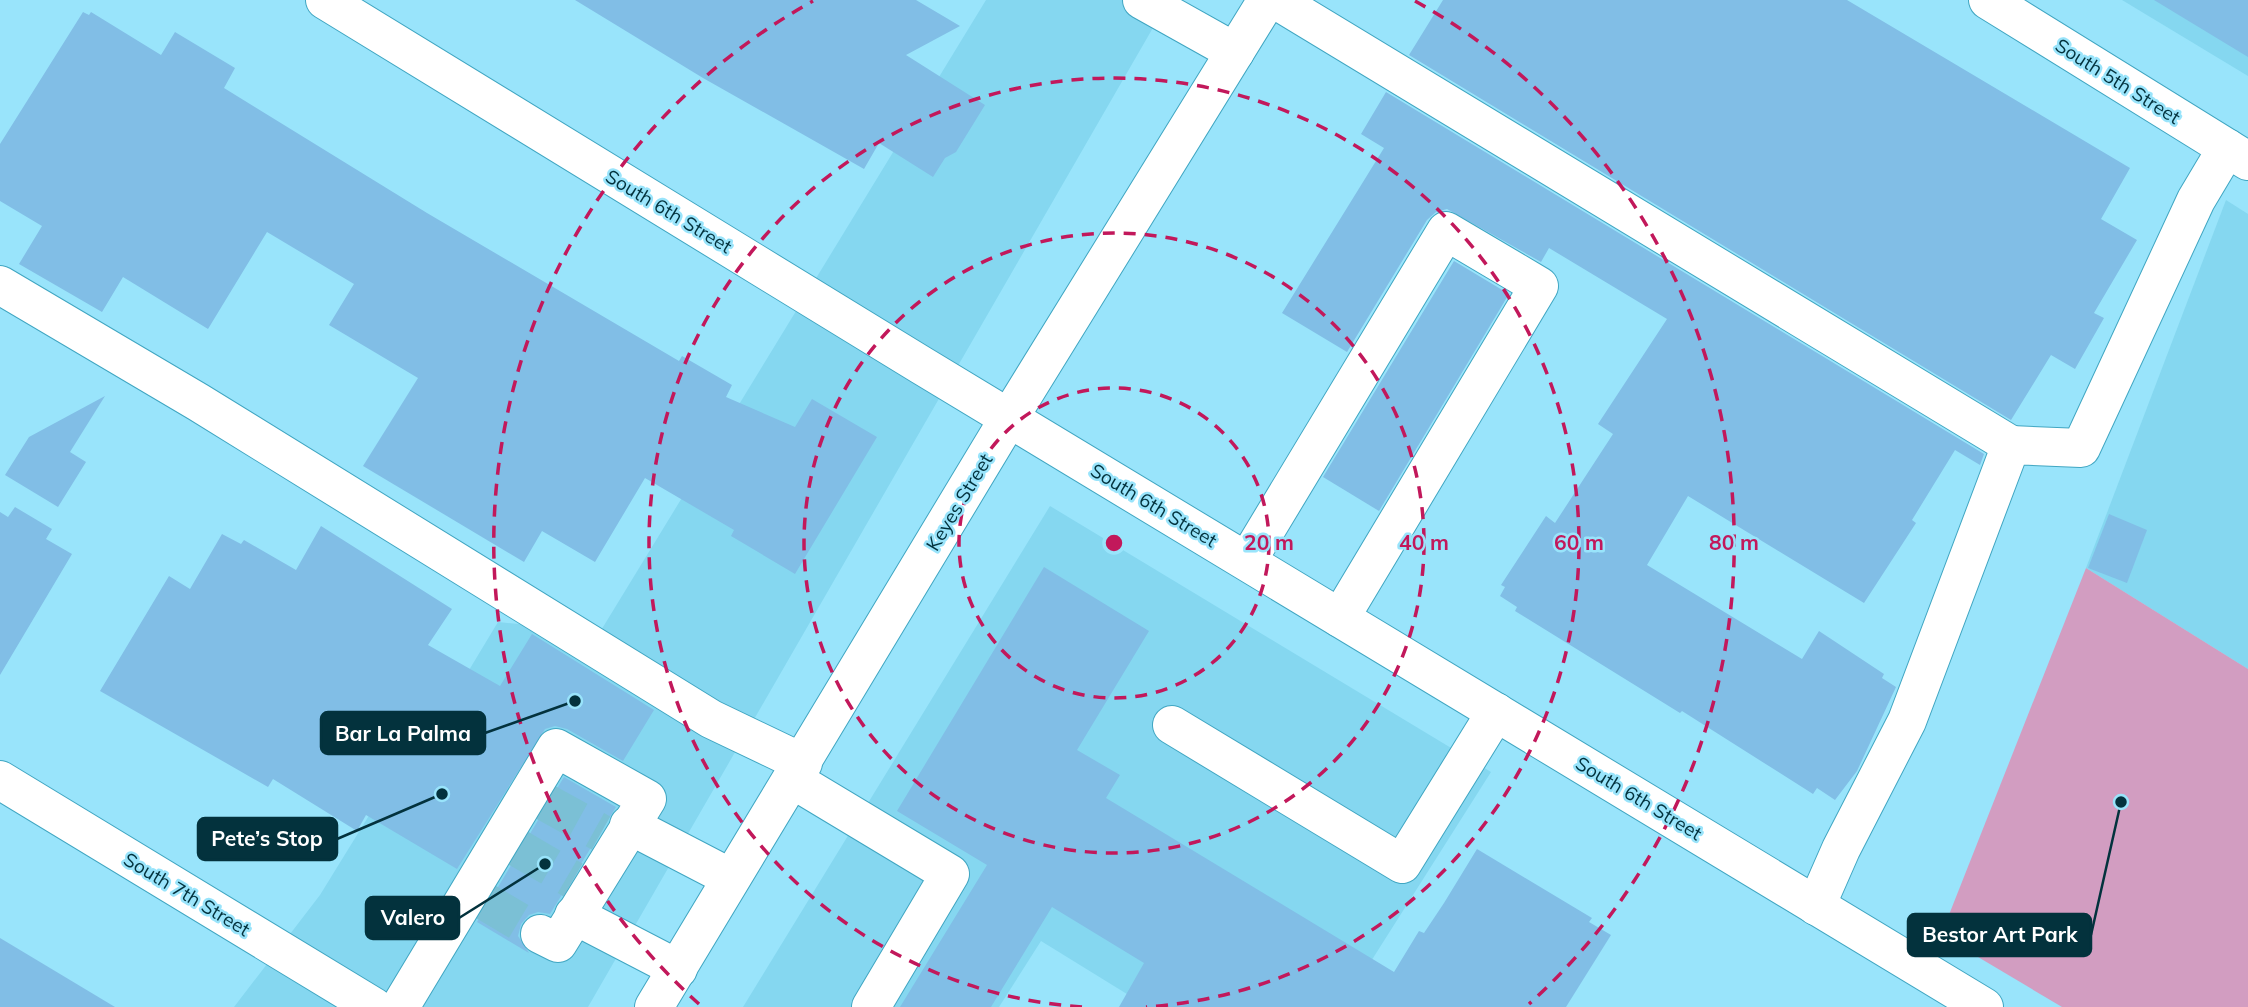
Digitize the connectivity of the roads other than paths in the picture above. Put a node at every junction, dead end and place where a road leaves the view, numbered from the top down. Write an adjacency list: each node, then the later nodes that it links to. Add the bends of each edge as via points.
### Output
1 (325, 0): 9 (street, South 6th Street)
2 (1142, 0): 6 (street)
3 (1267, 0): 6 (street, Keyes Street)
4 (1276, 0): 10 (street)
5 (1989, 0): 7 (street, South 5th Street)
6 (1235, 52): 9 (street, Keyes Street)
7 (2237, 155): 10 (street, via 2196,200 2081,448)
8 (0, 285): 15 (street)
9 (1009, 418): 11 (street, South 6th Street); 15 (street, Keyes Street)
10 (2011, 445): 20 (street, via 1907,721)
11 (1247, 561): 12 (street, South 6th Street); 12 (street, via 1446,230 1539,286)
12 (1340, 618): 13 (street, South 6th Street)
13 (1496, 712): 14 (street, via 1402,864); 20 (street, South 6th Street)
14 (1172, 724)
15 (798, 771): 18 (street, Keyes Street); 26 (street, via 950,873)
16 (0, 780): 23 (street, South 7th Street)
17 (616, 834): 18 (street); 19 (street); 24 (street, via 647,799 555,748 536,797 477,897)
18 (731, 878): 22 (street, Keyes Street)
19 (579, 894): 21 (street, via 558,943); 22 (street)
20 (1816, 906): 27 (street, South 6th Street)
21 (540, 934)
22 (678, 968): 25 (street, Keyes Street)
23 (374, 1007)
24 (400, 1007)
25 (654, 1007)
26 (871, 1007)
27 (1984, 1007)

